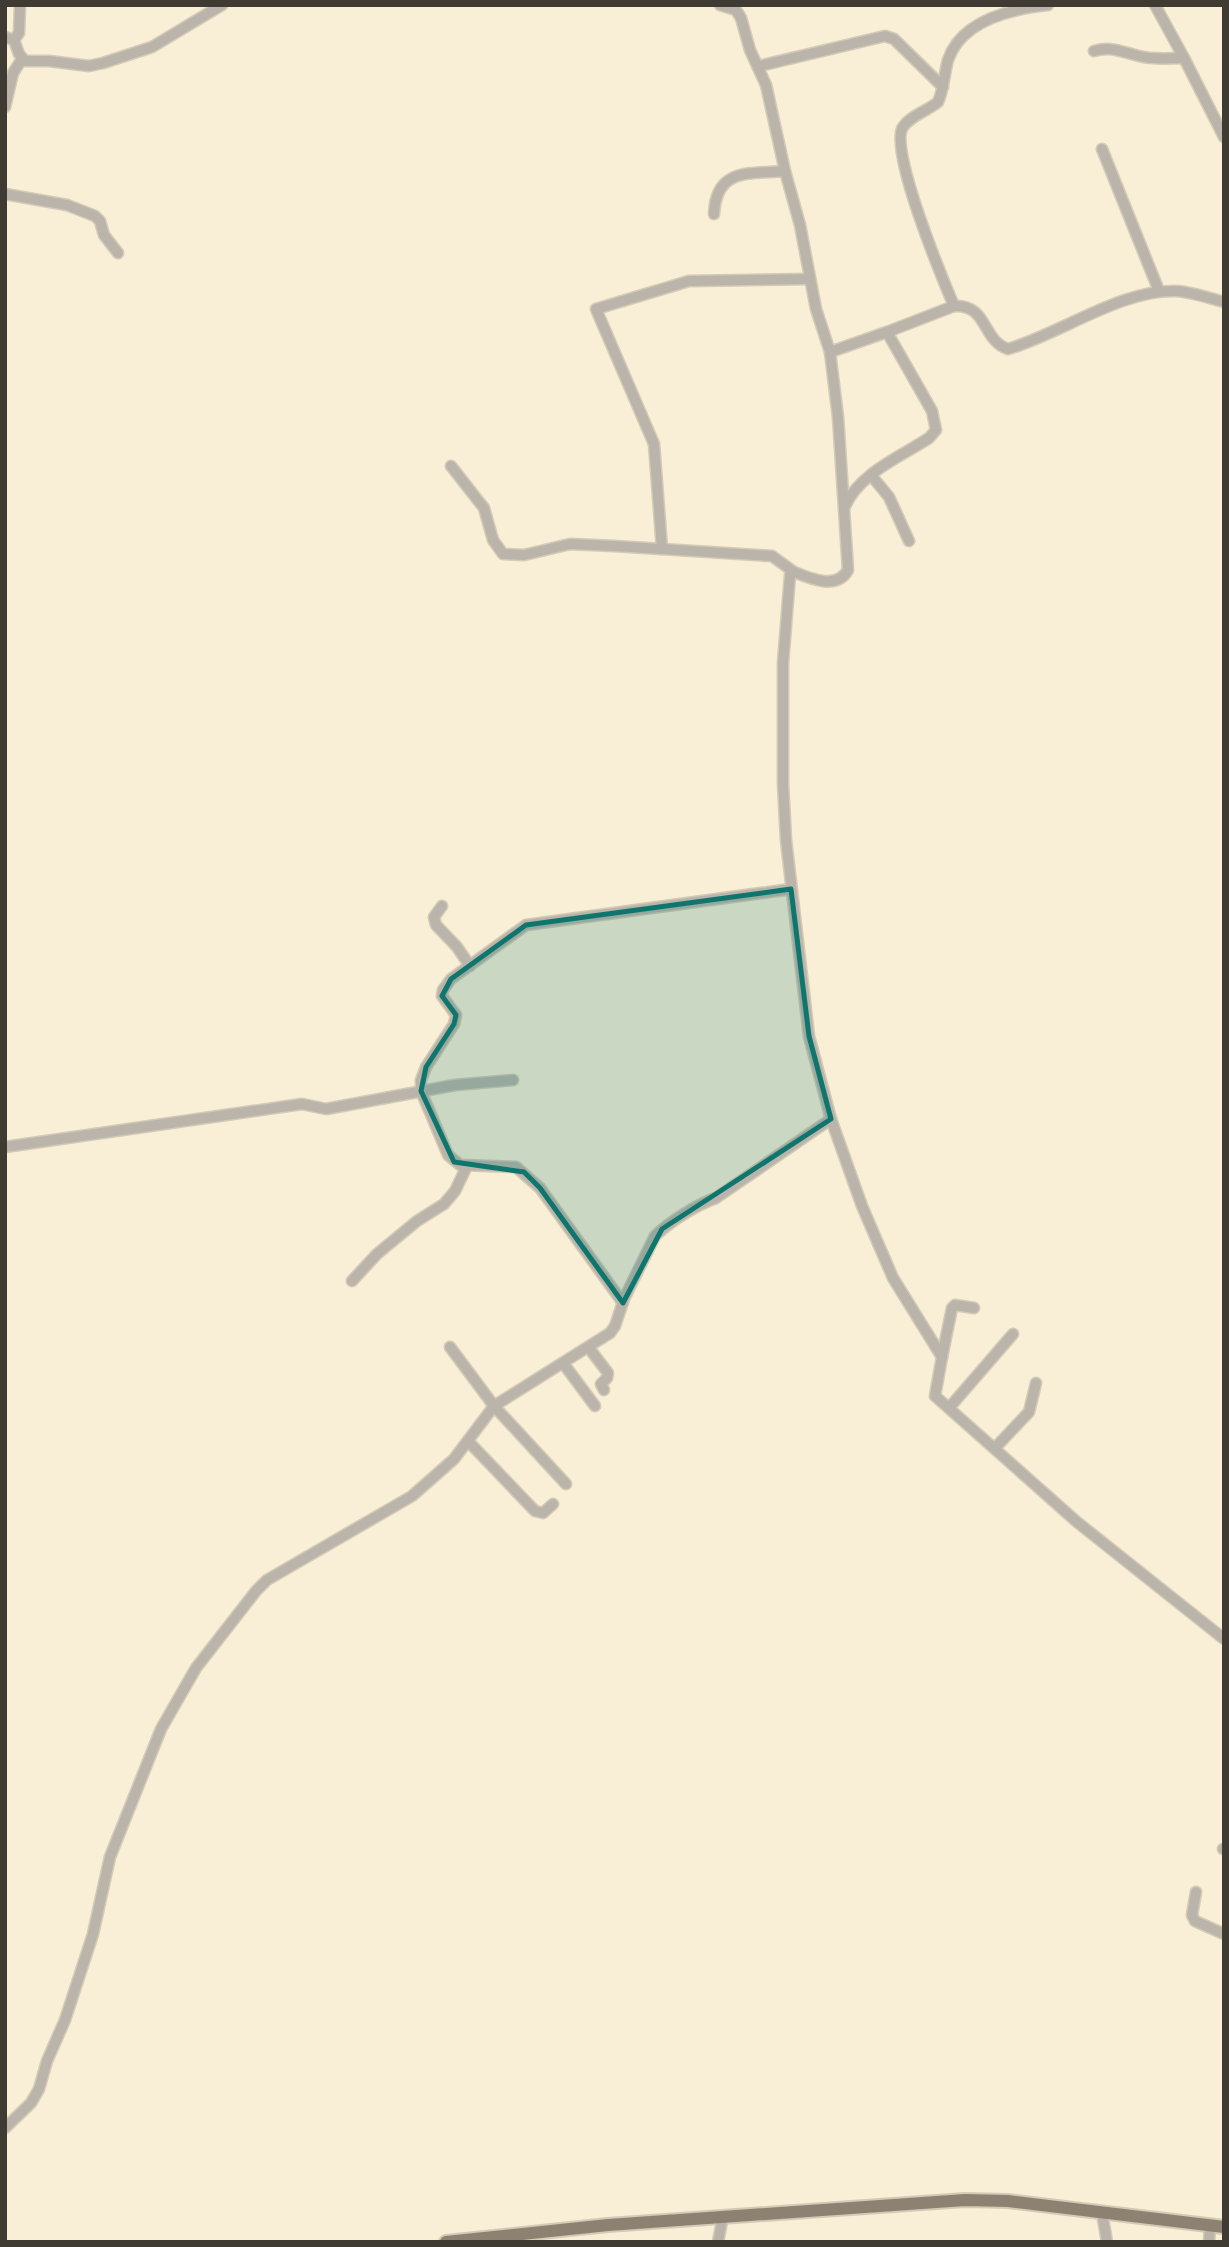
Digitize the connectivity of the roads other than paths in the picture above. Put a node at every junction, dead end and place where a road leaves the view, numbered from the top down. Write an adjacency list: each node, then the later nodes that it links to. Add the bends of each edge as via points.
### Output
1 (20, 5): 6 (street, via 19,33)
2 (222, 5): 9 (street, via 152,47 103,63 89,66)
3 (720, 5): 10 (street, via 736,10)
4 (1048, 5): 11 (street, via 1006,13 961,36 949,58)
5 (1155, 5): 8 (street)
6 (10, 38): 9 (street)
7 (1094, 51): 8 (street, via 1114,48 1138,56)
8 (1184, 58): 13 (street)
9 (22, 59): 12 (street, via 13,73)
10 (759, 66): 11 (street, via 885,36 894,39); 15 (street)
11 (943, 86): 22 (street, via 938,102 903,126 901,143 915,204)
12 (5, 107)
13 (1224, 137)
14 (1102, 149): 20 (street)
15 (785, 171): 17 (street, via 728,180 715,198); 19 (street)
16 (5, 194): 18 (street, via 67,205 95,216)
17 (714, 214)
18 (118, 253)
19 (810, 279): 24 (street); 29 (street, via 690,281 596,309 654,444)
20 (1159, 292): 21 (street, via 1185,292); 22 (street, via 1111,305 1008,349 1001,347 978,314 969,307)
21 (1224, 302)
22 (954, 306): 23 (street)
23 (887, 332): 24 (street); 26 (street, via 932,411 936,430)
24 (830, 352): 27 (street)
25 (452, 466): 29 (street, via 484,508 493,540 503,554 516,556 570,544)
26 (871, 475): 27 (street, via 856,487); 28 (street, via 889,497)
27 (844, 509): 30 (street, via 848,570 844,578 827,581)
28 (909, 541)
29 (662, 549): 30 (street, via 772,556)
30 (794, 572): 31 (street, via 787,589 783,663 782,771)
31 (791, 889): 33 (street, via 536,922); 36 (street, via 809,1036)
32 (442, 906): 33 (street, via 434,917 436,925)
33 (470, 966): 35 (street, via 443,990 442,996 456,1015 426,1067)
34 (513, 1080): 35 (street)
35 (421, 1091): 37 (street, via 326,1109 302,1104); 38 (street, via 448,1155)
36 (831, 1119): 40 (street, via 662,1229); 45 (street, via 893,1278)
37 (5, 1147)
38 (467, 1166): 39 (street, via 444,1204 377,1254); 40 (street, via 506,1165 524,1172)
39 (352, 1281)
40 (623, 1303): 44 (street, via 610,1333)
41 (974, 1308): 45 (street, via 952,1308)
42 (1013, 1334): 51 (street)
43 (450, 1347): 49 (street)
44 (589, 1348): 46 (street); 48 (street, via 608,1371 601,1384)
45 (942, 1357): 51 (street, via 935,1394)
46 (563, 1363): 49 (street); 50 (street)
47 (1036, 1384): 53 (street, via 1029,1412)
48 (604, 1390)
49 (494, 1406): 52 (street); 54 (street)
50 (595, 1406)
51 (949, 1408): 53 (street)
52 (468, 1441): 55 (street, via 535,1511 543,1513); 59 (street, via 412,1496 262,1584 196,1668 161,1729 110,1857 93,1934 39,2089)
53 (995, 1448): 56 (street, via 1077,1522)
54 (566, 1484)
55 (553, 1504)
56 (1224, 1639)
57 (1196, 1892): 58 (street, via 1195,1921)
58 (1224, 1934)
59 (5, 2128)
60 (1102, 2213): 61 (main road, via 965,2200); 62 (main road); 66 (street)
61 (723, 2216): 64 (main road); 65 (street)
62 (1210, 2226): 63 (main road); 67 (street)
63 (1224, 2227)
64 (446, 2242)
65 (718, 2242)
66 (1107, 2242)
67 (1209, 2242)

